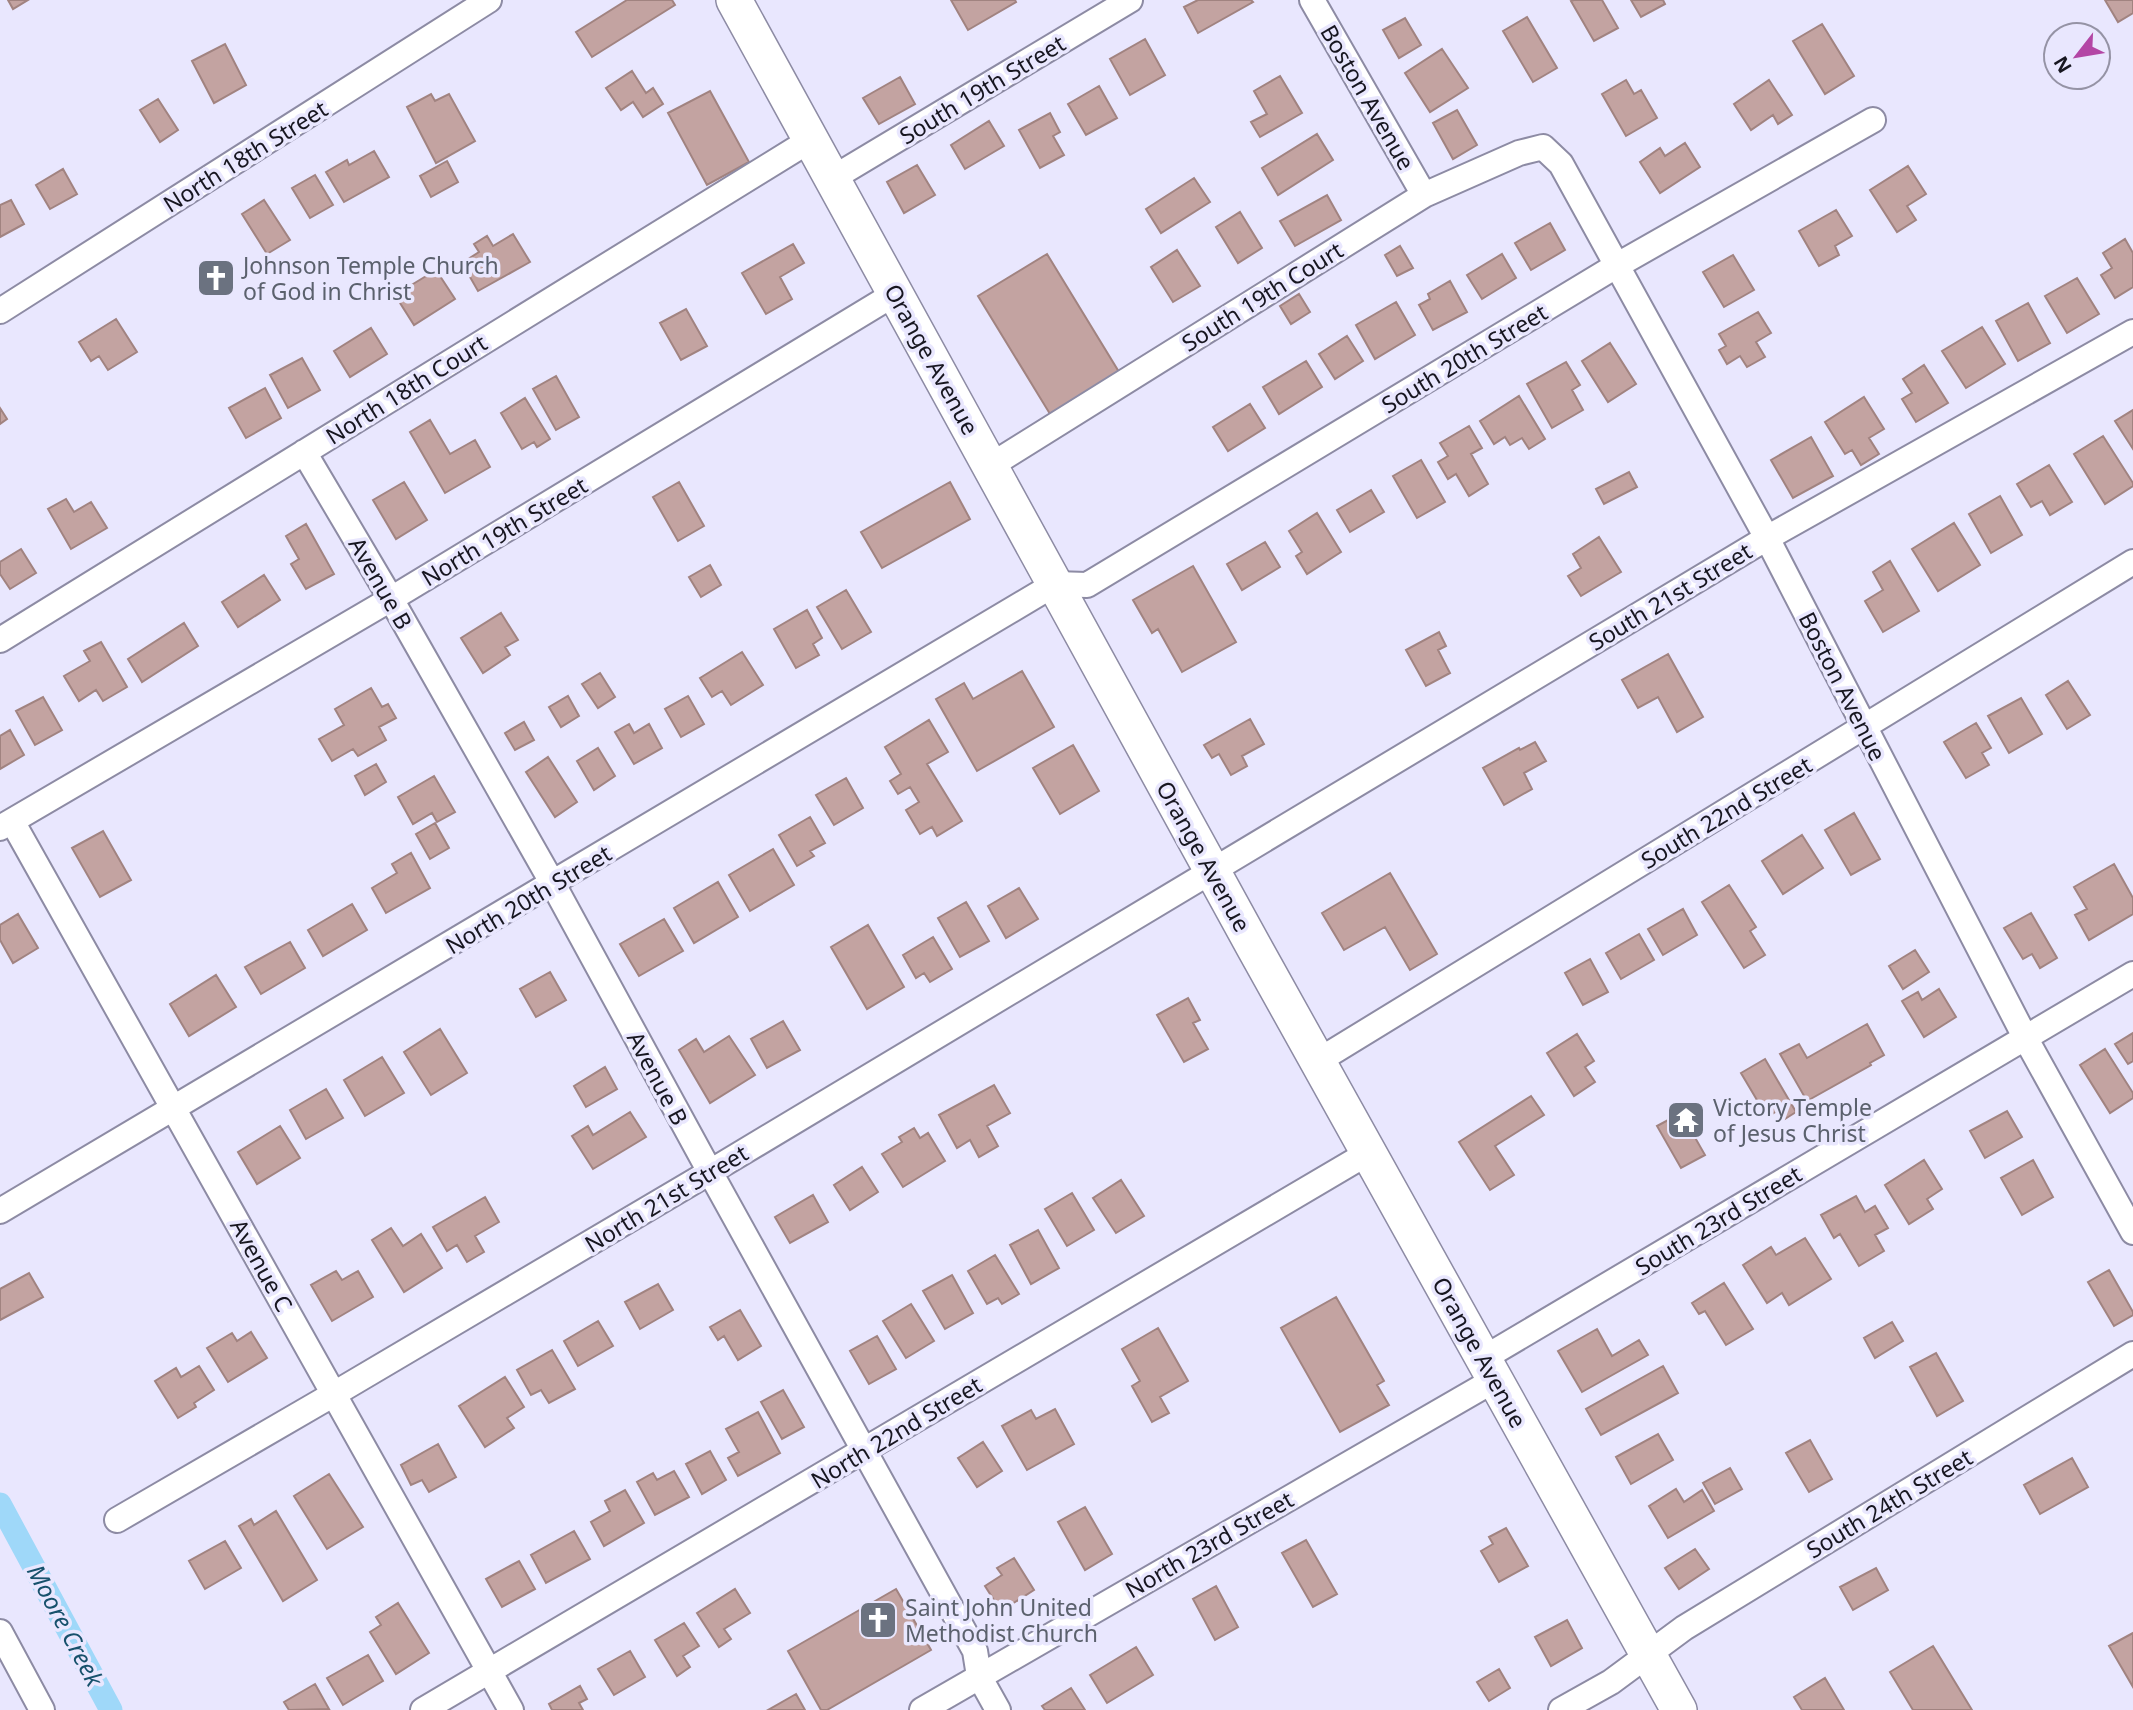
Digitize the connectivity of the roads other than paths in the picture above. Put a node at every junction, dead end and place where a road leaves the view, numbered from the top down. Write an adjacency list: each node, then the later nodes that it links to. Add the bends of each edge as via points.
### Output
1 (489, 0): 12 (street, North 18th Street)
2 (734, 0): 6 (main road, Orange Avenue)
3 (1130, 0): 8 (street, South 19th Street)
4 (1312, 0): 9 (street, Boston Avenue)
5 (1873, 120): 10 (street, South 20th Street)
6 (812, 139): 8 (main road, Orange Avenue); 14 (street, North 18th Court)
7 (1543, 147): 9 (street, South 19th Court); 10 (street, Boston Avenue, via 1561,164)
8 (833, 178): 11 (main road, Orange Avenue)
9 (1423, 195): 15 (street, South 19th Court)
10 (1616, 266): 16 (street, Boston Avenue); 18 (street, South 20th Street, via 1087,585)
11 (896, 293): 15 (main road, Orange Avenue); 19 (street, North 19th Street)
12 (0, 311)
13 (2133, 332): 16 (street, South 21st Street)
14 (304, 452): 19 (street, Avenue B); 20 (street, North 18th Court)
15 (990, 466): 18 (main road, Orange Avenue)
16 (1767, 538): 21 (street, Boston Avenue); 23 (street, South 21st Street)
17 (2133, 562): 21 (street, South 22nd Street)
18 (1055, 584): 23 (main road, Orange Avenue); 24 (street, North 20th Street)
19 (391, 599): 22 (street, North 19th Street); 24 (street, Avenue B)
20 (0, 640)
21 (1864, 727): 26 (street, Boston Avenue); 27 (street, South 22nd Street)
22 (6, 824): 28 (street, Avenue C)
23 (1211, 870): 27 (main road, Orange Avenue); 30 (street, North 21st Street)
24 (553, 884): 28 (street, North 20th Street); 30 (street, Avenue B)
25 (2133, 974): 26 (street, South 23rd Street)
26 (2026, 1039): 32 (street, Boston Avenue); 34 (street, South 23rd Street)
27 (1318, 1060): 29 (main road, Orange Avenue)
28 (174, 1109): 31 (street, North 20th Street); 35 (street, Avenue C)
29 (1368, 1153): 34 (main road, Orange Avenue); 36 (street, North 22nd Street)
30 (710, 1172): 35 (street, North 21st Street); 36 (street, Avenue B)
31 (0, 1211)
32 (2133, 1232)
33 (2133, 1354): 39 (street, South 24th Street, via 1684,1628)
34 (1490, 1368): 39 (main road, Orange Avenue); 41 (street, North 23rd Street)
35 (334, 1394): 37 (street, North 21st Street); 40 (street, Avenue C)
36 (863, 1451): 40 (street, North 22nd Street); 41 (street, Avenue B, via 975,1651)
37 (117, 1520)
38 (0, 1632): 42 (street)
39 (1648, 1655): 47 (street, South 24th Street); 48 (main road, Orange Avenue)
40 (489, 1671): 43 (street, North 22nd Street); 44 (street, Avenue C)
41 (979, 1676): 45 (street, North 23rd Street); 46 (street, Avenue B)
42 (42, 1710)
43 (423, 1710)
44 (512, 1710)
45 (922, 1710)
46 (998, 1710)
47 (1561, 1710)
48 (1679, 1710)

